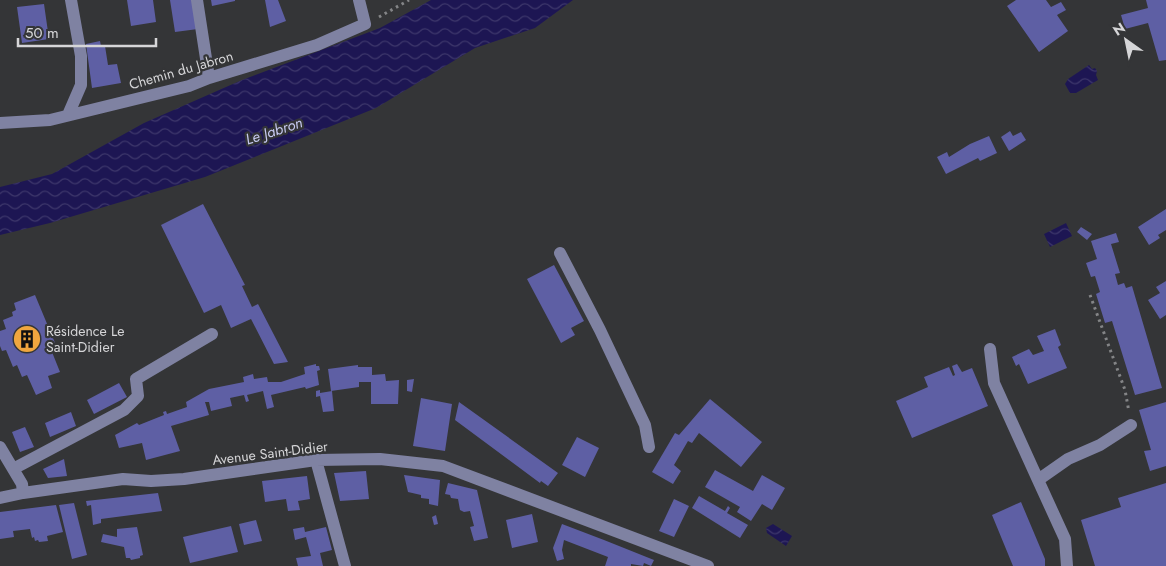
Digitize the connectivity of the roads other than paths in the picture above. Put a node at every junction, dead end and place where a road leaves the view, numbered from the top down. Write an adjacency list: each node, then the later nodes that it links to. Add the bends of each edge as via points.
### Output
1 (72, 0): 5 (street, via 81,56 81,85)
2 (197, 0): 4 (street)
3 (359, 0): 4 (street, Chemin du Jabron, via 365,24 317,45)
4 (209, 78): 5 (street, Chemin du Jabron, via 190,86)
5 (68, 115): 6 (street, Chemin du Jabron, via 50,120)
6 (0, 123)
7 (560, 253): 12 (street, via 645,425)
8 (212, 334): 14 (street, via 136,379 138,396 124,410)
9 (990, 349): 15 (street, via 994,382)
10 (1131, 425): 15 (street, via 1100,445 1068,459)
11 (0, 447): 14 (street)
12 (649, 447)
13 (316, 460): 16 (street, Avenue Saint-Didier, via 184,479 123,479); 18 (street); 19 (street, Avenue Saint-Didier, via 380,459 443,466)
14 (14, 469): 16 (street)
15 (1038, 480): 20 (street, via 1065,539)
16 (23, 493): 17 (street, Avenue Saint-Didier)
17 (0, 498)
18 (345, 566)
19 (708, 566)
20 (1067, 566)

